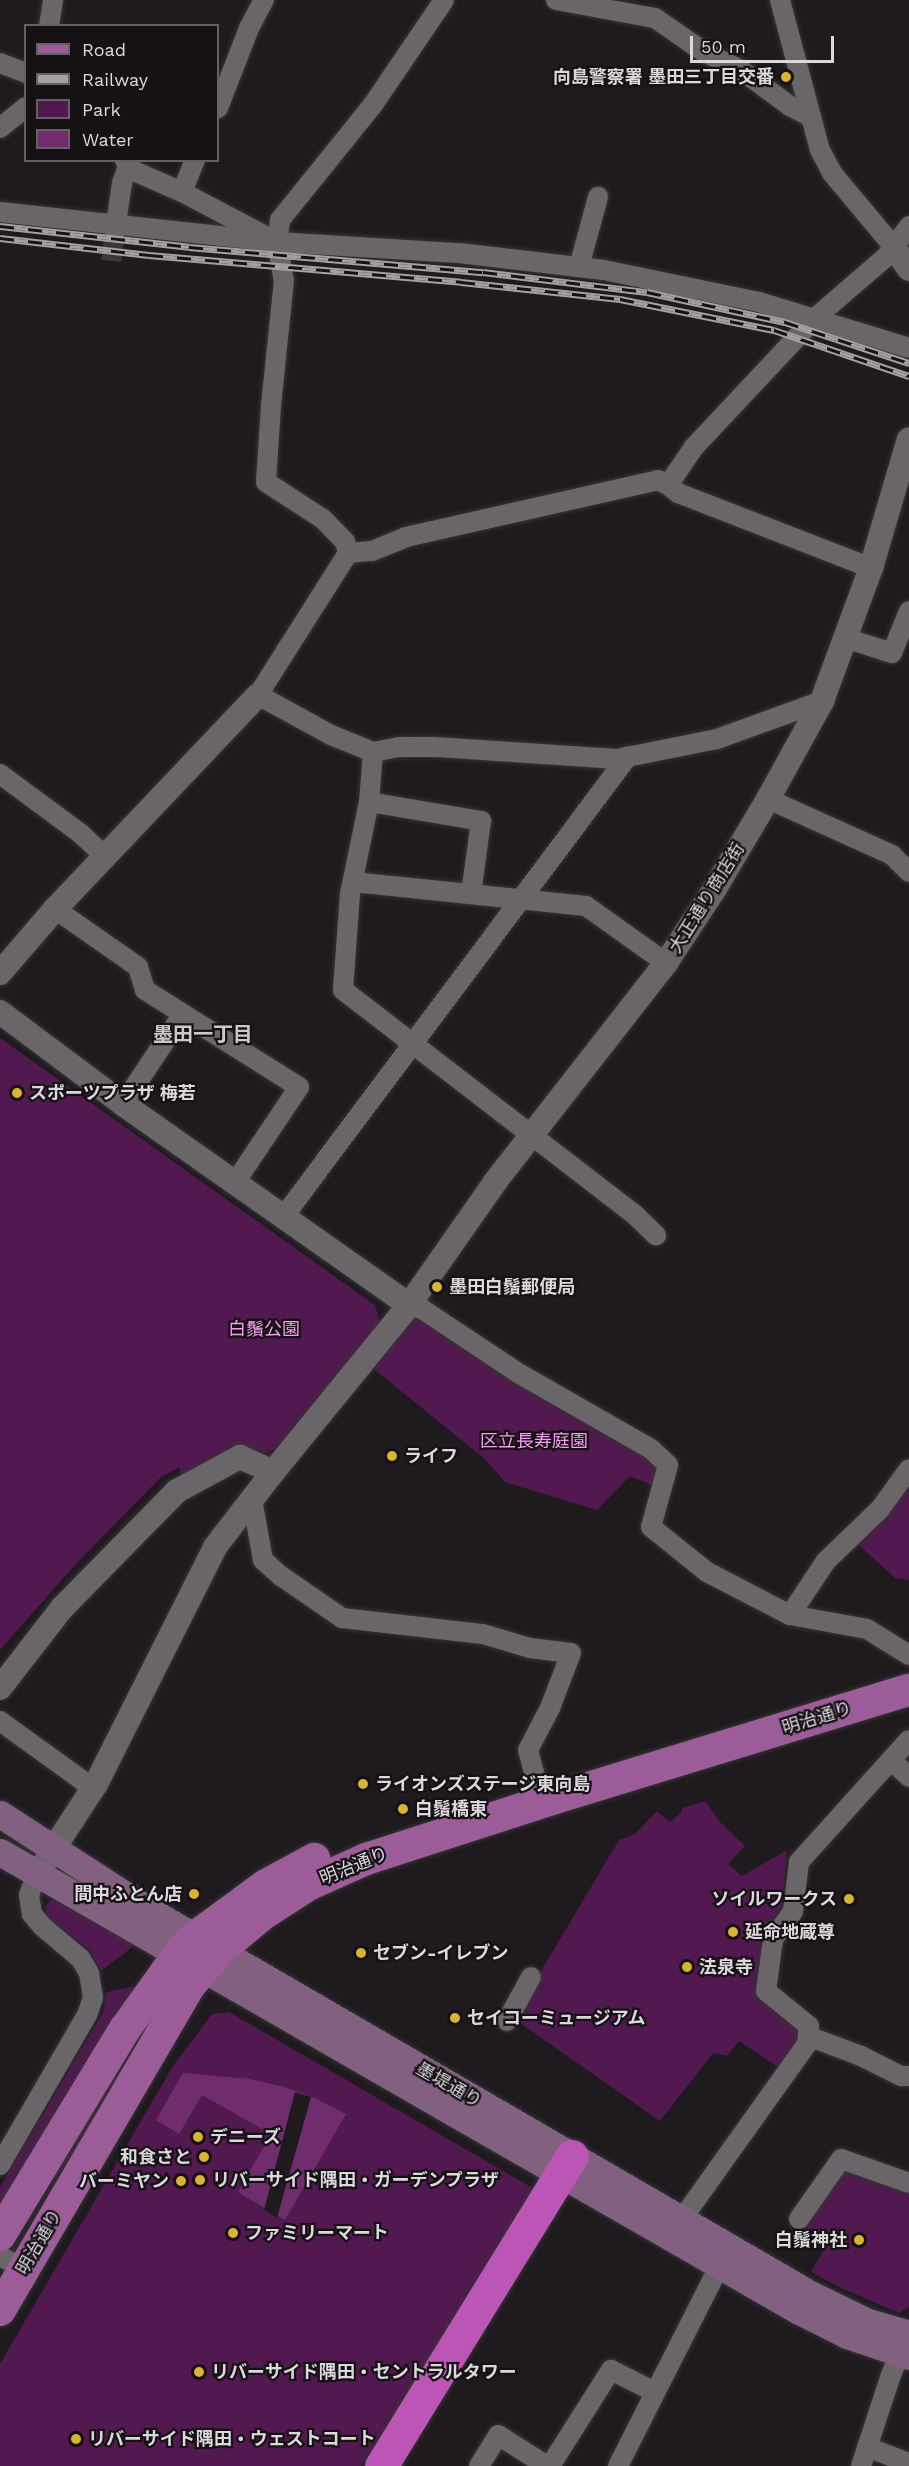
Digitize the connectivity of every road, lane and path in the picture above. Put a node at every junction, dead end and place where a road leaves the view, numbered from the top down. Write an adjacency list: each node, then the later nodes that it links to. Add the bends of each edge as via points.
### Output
1 (53, 0): 6 (street)
2 (264, 0): 9 (street)
3 (444, 0): 20 (street, via 372,106 280,220)
4 (556, 0): 11 (street, via 655,18)
5 (780, 0): 11 (street)
6 (48, 24)
7 (0, 63): 8 (street)
8 (24, 72)
9 (219, 105)
10 (24, 109): 12 (street)
11 (810, 116): 21 (street, via 832,173)
12 (0, 128)
13 (127, 162): 15 (street, via 134,171); 19 (street)
14 (194, 162): 15 (street)
15 (182, 192): 20 (street)
16 (598, 197): 22 (street)
17 (0, 212): 19 (street)
18 (909, 226): 21 (street)
19 (116, 228): 20 (street)
20 (277, 242): 22 (street, via 459,253); 27 (street, via 284,280 266,482 322,519 345,542)
21 (904, 261): 23 (street, via 885,256)
22 (579, 267): 23 (street, via 710,290)
23 (815, 318): 24 (street); 26 (street, via 694,447)
24 (909, 348)
25 (909, 439): 28 (street, 大正通り商店街)
26 (669, 485): 27 (street, via 658,480 406,537 372,551); 28 (street, via 678,493)
27 (348, 553): 31 (street)
28 (871, 568): 30 (street, 大正通り商店街)
29 (909, 611): 30 (street, via 892,653)
30 (845, 638): 32 (street, 大正通り商店街)
31 (258, 695): 33 (street, via 331,735); 38 (street)
32 (822, 701): 34 (street, via 717,738); 36 (street, 大正通り商店街)
33 (373, 752): 34 (street, via 434,747 617,759); 37 (street)
34 (628, 756): 42 (street)
35 (0, 774): 38 (street)
36 (768, 799): 39 (street, via 892,855); 44 (street, 大正通り商店街)
37 (369, 802): 40 (street); 41 (street, via 482,821)
38 (105, 856): 43 (street)
39 (909, 872)
40 (352, 882): 41 (street); 48 (street, via 343,990)
41 (471, 894): 42 (street)
42 (520, 899): 44 (street, via 586,906); 48 (street)
43 (55, 909): 45 (street); 47 (street, via 138,967 145,990)
44 (666, 963): 50 (street, 大正通り商店街)
45 (0, 973)
46 (0, 1012): 49 (street)
47 (183, 1014): 49 (street); 51 (street, via 299,1087)
48 (413, 1044): 50 (street); 52 (street)
49 (123, 1104): 51 (street)
50 (531, 1134): 53 (street); 54 (street, 大正通り商店街)
51 (236, 1181): 52 (street)
52 (284, 1216): 54 (street)
53 (656, 1235)
54 (409, 1305): 56 (street, 大正通り商店街); 58 (street, via 422,1309 520,1374 651,1449 668,1465 651,1527 707,1572)
55 (909, 1469): 58 (street, via 880,1509 826,1561)
56 (273, 1472): 57 (street, 大正通り商店街); 61 (street, via 240,1457 177,1491 62,1608)
57 (252, 1499): 67 (street, via 263,1560 342,1618 483,1634 530,1648 571,1653 550,1708 528,1750); 68 (street, 大正通り商店街, via 215,1547)
58 (790, 1615): 59 (street, via 867,1629)
59 (909, 1655)
60 (909, 1668): 67 (main road, 明治通り)
61 (0, 1688)
62 (909, 1690): 73 (main road, 明治通り, via 366,1859 309,1885)
63 (0, 1721): 68 (street)
64 (909, 1740): 65 (street)
65 (891, 1760): 66 (street); 76 (street, via 799,1862 793,1911 773,1939 766,1991 809,2026)
66 (909, 1777)
67 (537, 1783): 73 (main road, 明治通り, via 330,1851 266,1885)
68 (93, 1788): 70 (street, 大正通り商店街)
69 (0, 1814): 70 (main road, 墨堤通り)
70 (51, 1849): 72 (street, 大正通り商店街); 73 (main road, 墨堤通り)
71 (0, 1852): 72 (main road, 墨堤通り)
72 (37, 1874): 73 (main road, 墨堤通り); 78 (street, via 29,1895 32,1914 81,1959 89,1973 93,1998)
73 (199, 1953): 79 (main road, 墨堤通り); 83 (main road, 明治通り, via 112,2049); 84 (main road, 明治通り, via 179,2001)
74 (531, 1977): 75 (street)
75 (507, 2021)
76 (808, 2036): 77 (street); 81 (street, via 807,2044)
77 (909, 2076)
78 (0, 2165)
79 (566, 2166): 81 (main road, 墨堤通り); 85 (main road, 墨堤通り); 91 (highway)
80 (909, 2183): 82 (street, via 841,2159)
81 (682, 2219): 87 (main road, 墨堤通り, via 810,2294)
82 (799, 2219)
83 (0, 2235)
84 (12, 2263): 86 (main road, 明治通り)
85 (720, 2265): 87 (main road, 墨堤通り, via 847,2335); 88 (street)
86 (0, 2310)
87 (907, 2342): 89 (street)
88 (655, 2392): 93 (street, via 611,2370); 94 (street)
89 (864, 2457): 90 (street)
90 (909, 2463)
91 (381, 2466)
92 (479, 2466): 93 (street, via 498,2435)
93 (548, 2466)
94 (618, 2466)

